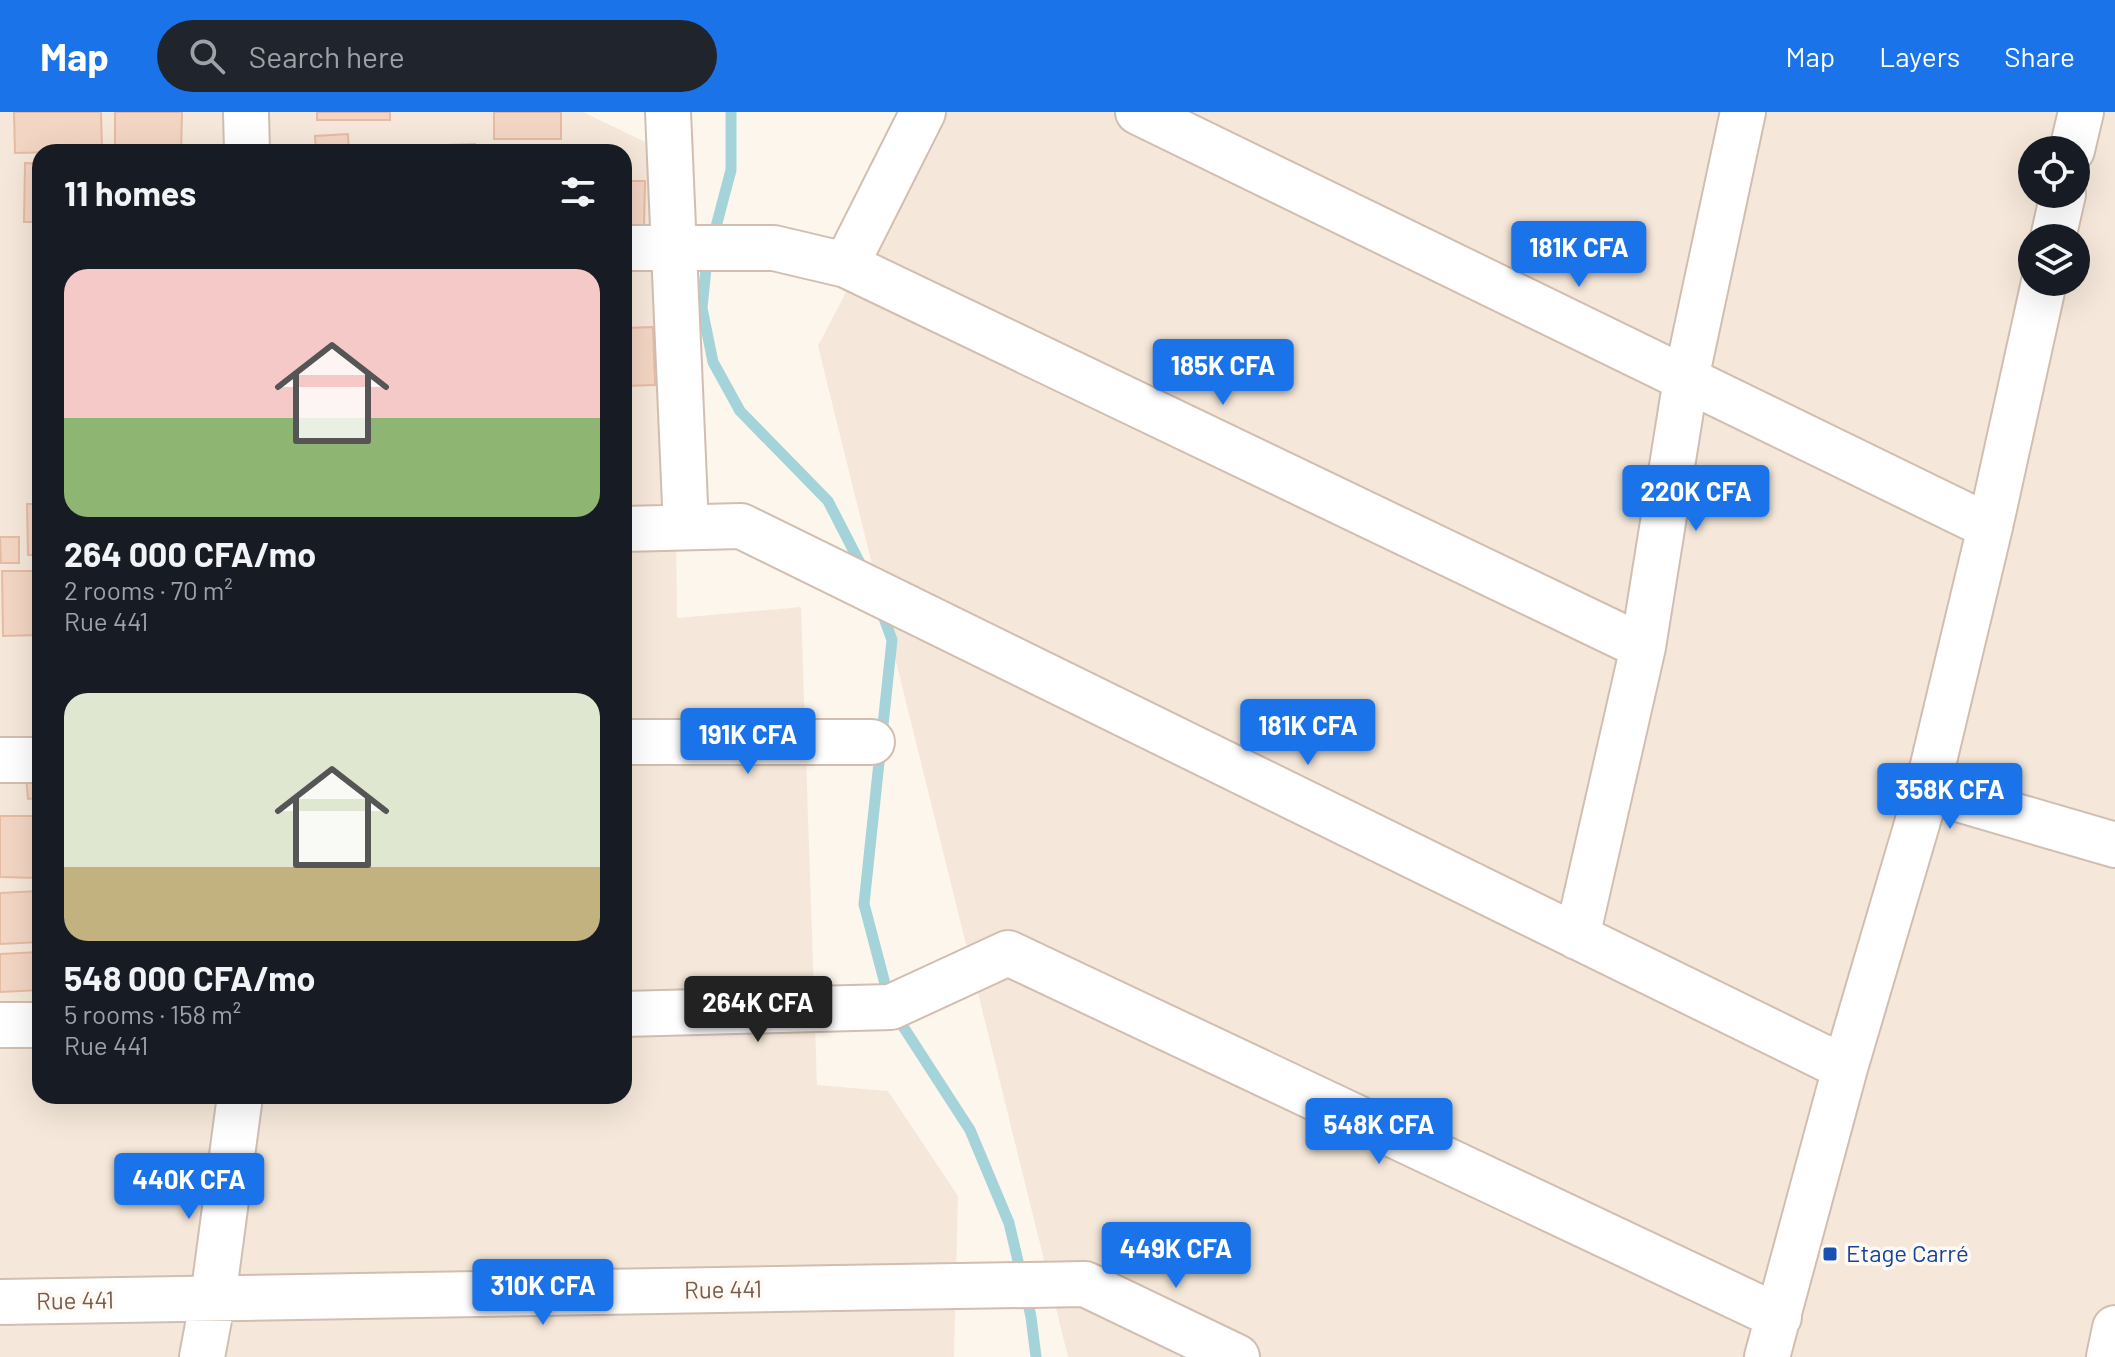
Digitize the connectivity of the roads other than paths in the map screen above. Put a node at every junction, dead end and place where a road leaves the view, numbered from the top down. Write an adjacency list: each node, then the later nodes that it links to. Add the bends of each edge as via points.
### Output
1 (246, 112): 8 (street)
2 (668, 112): 9 (street)
3 (923, 112): 11 (street)
4 (1138, 112): 13 (street)
5 (1743, 112): 13 (street)
6 (2081, 112): 7 (street)
7 (2075, 136)
8 (247, 144)
9 (679, 247): 10 (street); 11 (street, via 774,248); 14 (street)
10 (632, 248)
11 (846, 265): 17 (street)
12 (2041, 296): 15 (street)
13 (1686, 379): 15 (street); 17 (street)
14 (686, 527): 16 (street); 24 (street, via 741,526)
15 (1990, 527): 22 (street)
16 (632, 529)
17 (1643, 647): 24 (street)
18 (632, 742): 19 (street)
19 (872, 742)
20 (0, 760): 21 (street)
21 (32, 760)
22 (1927, 790): 23 (street); 28 (street)
23 (2115, 845)
24 (1577, 937): 28 (street)
25 (632, 1014): 33 (street, via 891,1007 1008,953)
26 (0, 1025): 27 (street)
27 (32, 1025)
28 (1845, 1068): 33 (street)
29 (239, 1104): 30 (street)
30 (213, 1298): 31 (street, Rue 441); 34 (street, Rue 441, via 1085,1284); 35 (street)
31 (0, 1302)
32 (2115, 1328): 37 (street)
33 (1773, 1337)
34 (1169, 1342): 36 (street, Rue 441)
35 (202, 1357)
36 (1237, 1357)
37 (2109, 1357)

